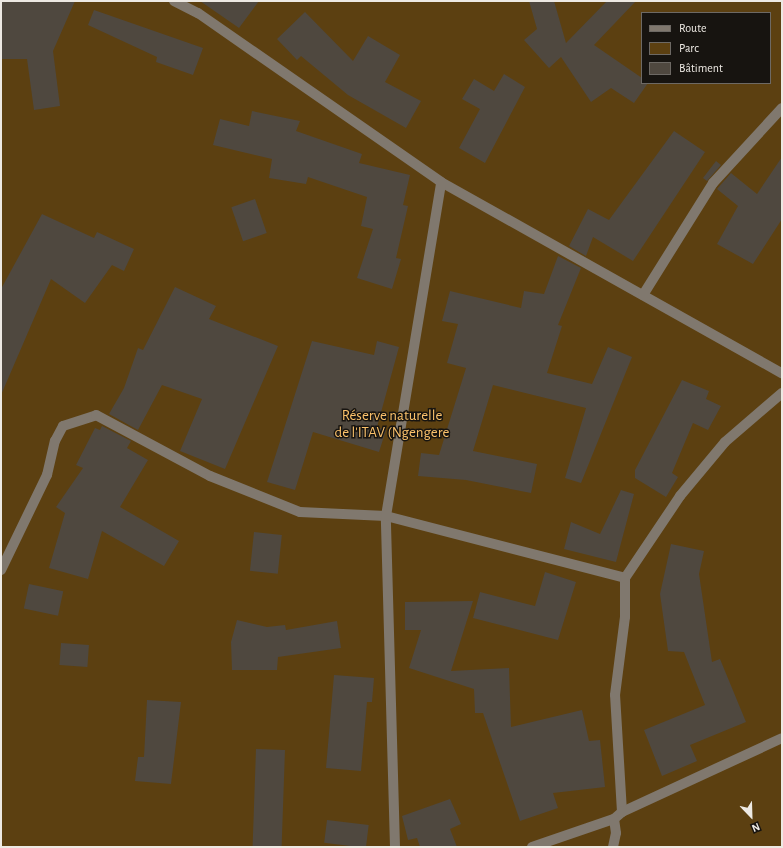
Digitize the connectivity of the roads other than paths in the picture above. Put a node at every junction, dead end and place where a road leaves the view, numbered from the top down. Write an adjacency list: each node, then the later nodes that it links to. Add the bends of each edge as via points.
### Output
1 (174, 1): 3 (street, via 198,13)
2 (782, 108): 4 (street, via 713,183)
3 (441, 182): 4 (street); 7 (street)
4 (643, 295): 5 (street)
5 (782, 373)
6 (782, 393): 9 (street, via 725,442 680,496)
7 (386, 516): 8 (street, via 300,512 210,476 96,416 63,426 55,440 48,475); 9 (street); 13 (street)
8 (1, 570)
9 (625, 578): 11 (street, via 625,618 615,695)
10 (782, 738): 11 (street)
11 (622, 812): 12 (street)
12 (614, 819): 14 (street); 15 (street, via 616,833)
13 (394, 847)
14 (532, 847)
15 (613, 847)

